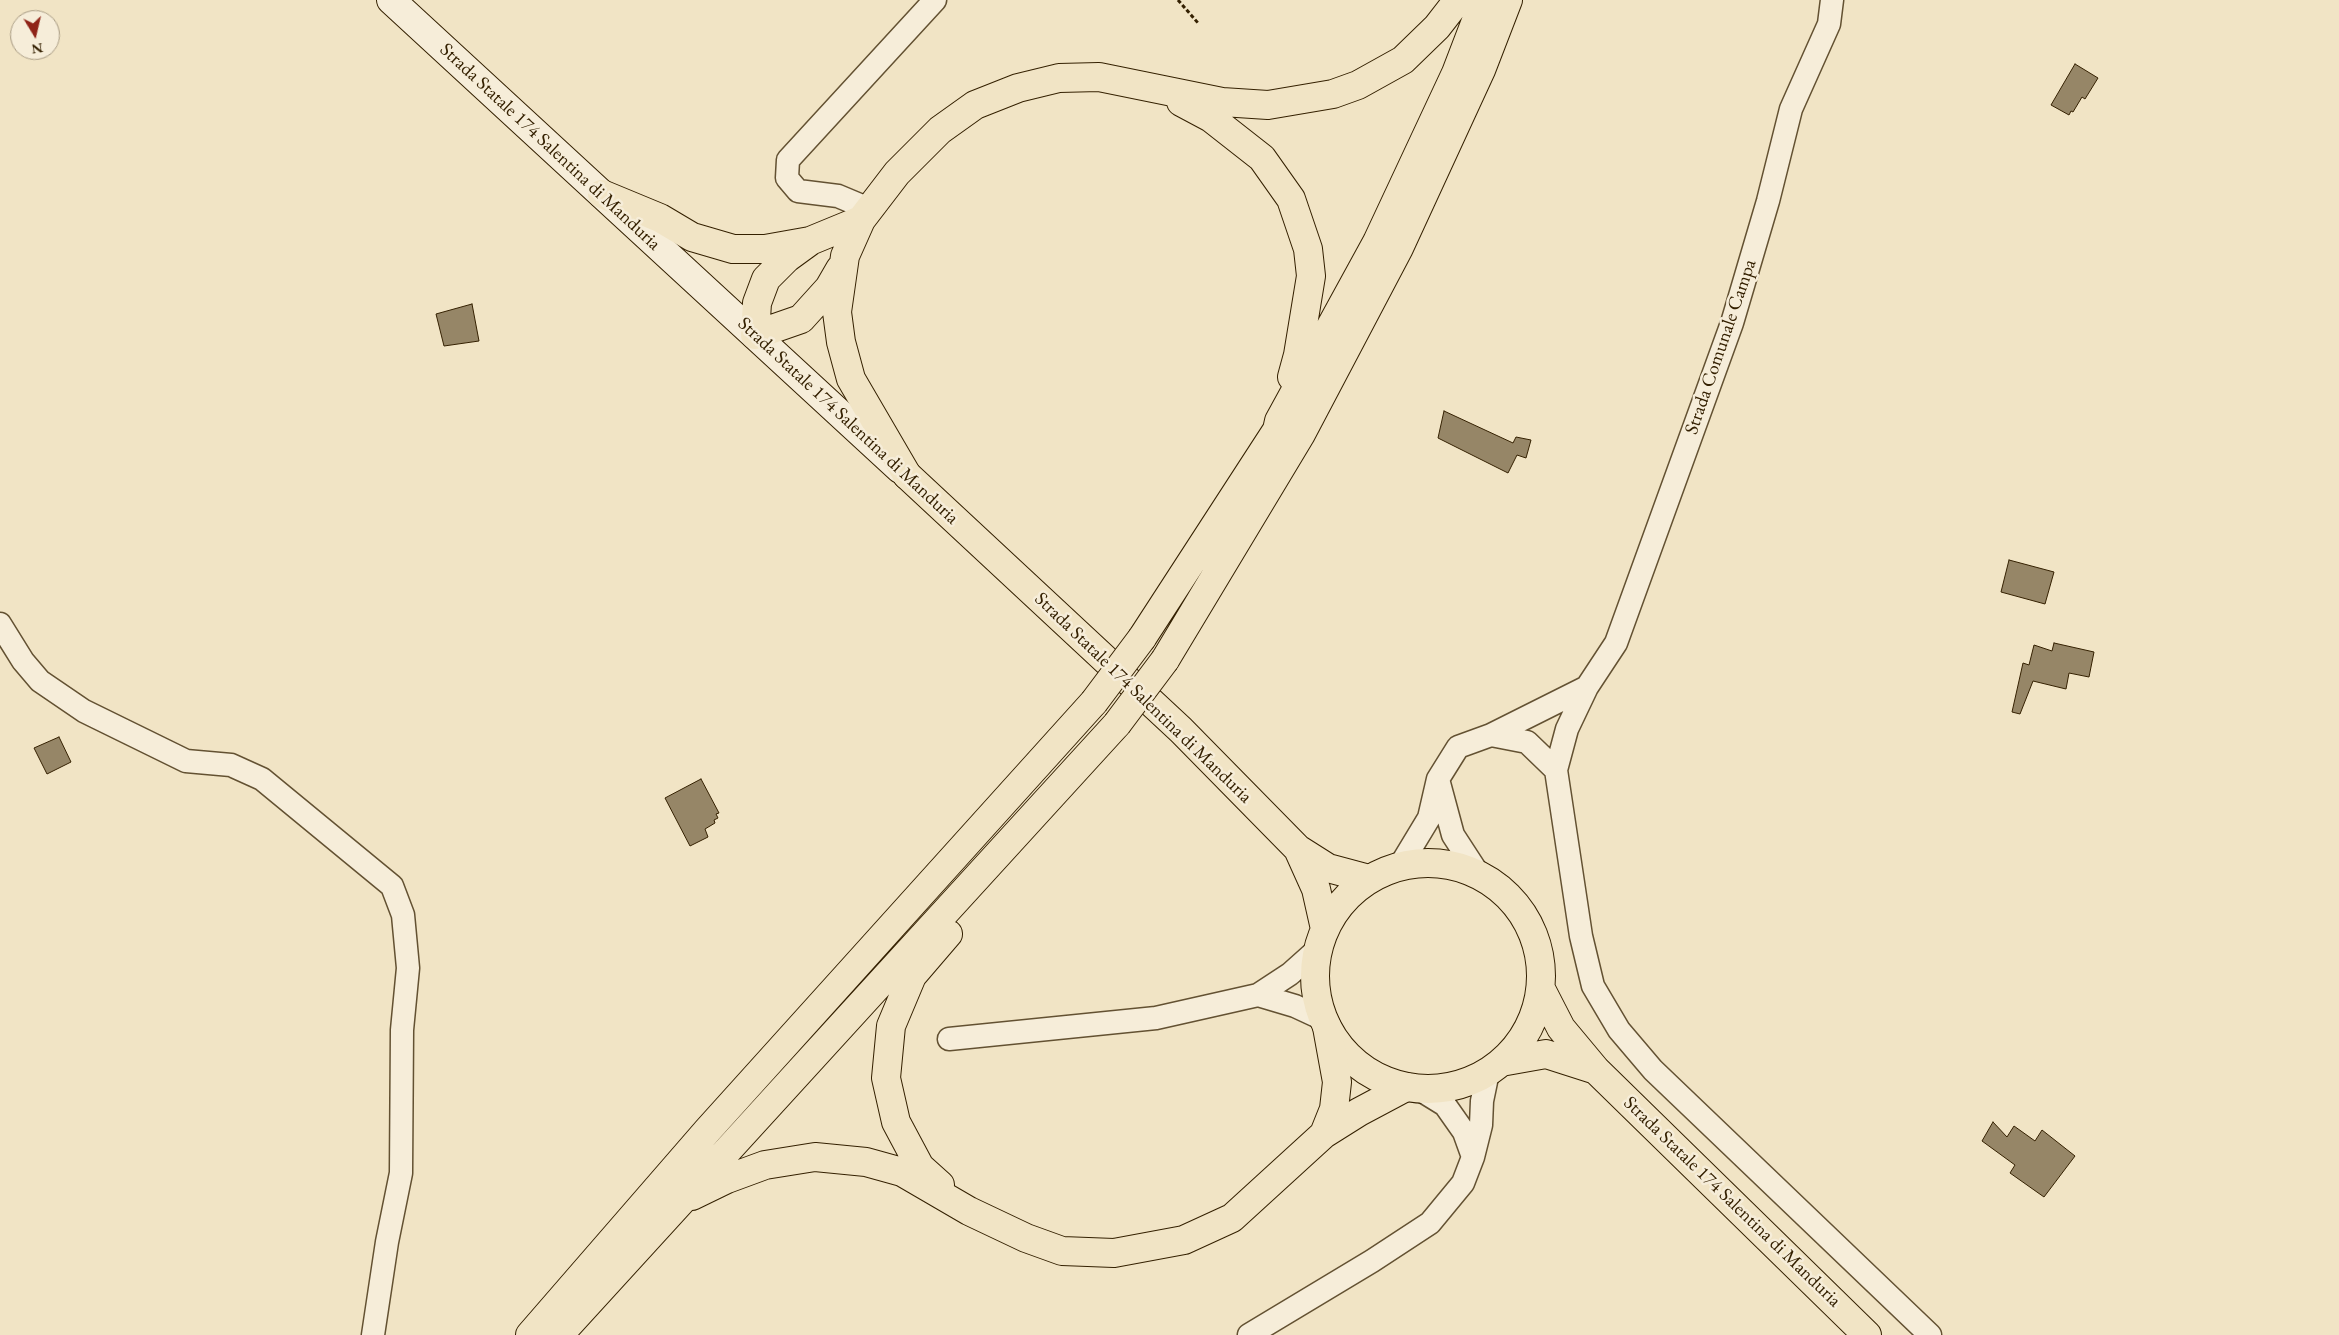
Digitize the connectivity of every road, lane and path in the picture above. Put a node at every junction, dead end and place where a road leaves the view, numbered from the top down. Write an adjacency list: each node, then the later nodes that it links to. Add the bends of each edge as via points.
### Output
1 (391, 0): 10 (main road, Strada Statale 174 Salentina di Manduria)
2 (935, 0): 11 (street, via 788,160 787,178 798,191 838,196)
3 (1178, 0): 8 (path)
4 (1458, 0): 9 (main road, via 1437,27 1402,60 1358,85 1333,94 1268,105 1222,102)
5 (1484, 0): 15 (main road, via 1456,74 1377,242)
6 (1508, 0): 22 (main road, bridge, via 1482,70 1400,248 1301,434 1166,660 1117,724)
7 (1832, 0): 18 (street, Strada Comunale Campa, via 1829,24 1791,109 1768,201 1728,333 1616,643)
8 (1198, 23)
9 (1155, 89): 11 (main road, via 1099,77 1058,78 1018,88 975,105 940,130 897,173); 15 (main road, via 1211,118 1262,158 1291,199 1308,249 1311,276 1298,355)
10 (602, 194): 12 (main road, via 660,218 692,237 733,249 765,249); 14 (main road, Strada Statale 174 Salentina di Manduria)
11 (865, 215): 12 (main road); 13 (main road)
12 (810, 241): 14 (main road, via 766,279 757,303)
13 (843, 263): 14 (main road, via 829,288 800,319); 16 (main road, via 838,312 841,342 851,379)
14 (755, 335): 16 (main road, Strada Statale 174 Salentina di Manduria)
15 (1279, 421): 40 (main road, bridge, via 1277,430 1142,638 1094,702 708,1131)
16 (907, 475): 23 (main road, Strada Statale 174 Salentina di Manduria, via 1181,730)
17 (0, 624): 39 (street, via 40,681 84,711 186,761 231,765 262,779 392,886 403,914 408,968 402,1030 401,1173)
18 (1587, 687): 19 (street); 20 (street, Strada Comunale Campa, via 1567,729)
19 (1491, 734): 20 (street, via 1527,742); 21 (street, via 1458,747)
20 (1556, 770): 44 (street, via 1581,936 1593,986 1619,1030 1653,1070)
21 (1438, 779): 24 (street, via 1429,818); 25 (street, via 1453,835)
22 (1005, 844): 37 (main road); 38 (main road, via 970,908 912,976 891,1026 888,1052 886,1078 896,1122 920,1167)
23 (1298, 849): 26 (main road, Strada Statale 174 Salentina di Manduria, via 1328,868); 27 (main road, Strada Statale 174 Salentina di Manduria, via 1316,889)
24 (1400, 866): 25 (main road, via 1427,863 1454,866); 26 (main road)
25 (1479, 875): 28 (main road, via 1502,890 1521,911 1534,935)
26 (1369, 879): 27 (main road, via 1343,901)
27 (1321, 939): 29 (street, via 1290,974); 30 (main road, via 1315,972 1316,996)
28 (1541, 989): 32 (main road, via 1534,1017 1521,1041); 33 (main road, Strada Statale 174 Salentina di Manduria, via 1561,1028)
29 (1258, 995): 30 (street, via 1295,1006); 31 (street, via 1156,1018)
30 (1325, 1023): 34 (main road, via 1351,1060 1386,1081); 35 (main road, via 1337,1082 1334,1109)
31 (949, 1039)
32 (1495, 1067): 33 (main road, Strada Statale 174 Salentina di Manduria, via 1546,1054); 34 (main road, via 1462,1084); 36 (street, via 1482,1101 1481,1125)
33 (1596, 1070): 43 (main road, Strada Statale 174 Salentina di Manduria)
34 (1412, 1088): 35 (main road, via 1359,1112); 36 (street, via 1445,1105 1464,1132)
35 (1324, 1134): 38 (main road, via 1232,1218 1184,1240 1114,1253 1062,1251)
36 (1473, 1157): 42 (street, via 1463,1183 1430,1223)
37 (678, 1204): 38 (main road, via 727,1179 764,1165 815,1157 866,1162 902,1172); 41 (main road)
38 (969, 1211)
39 (373, 1335)
40 (530, 1335)
41 (559, 1335)
42 (1249, 1335)
43 (1867, 1335)
44 (1930, 1335)

